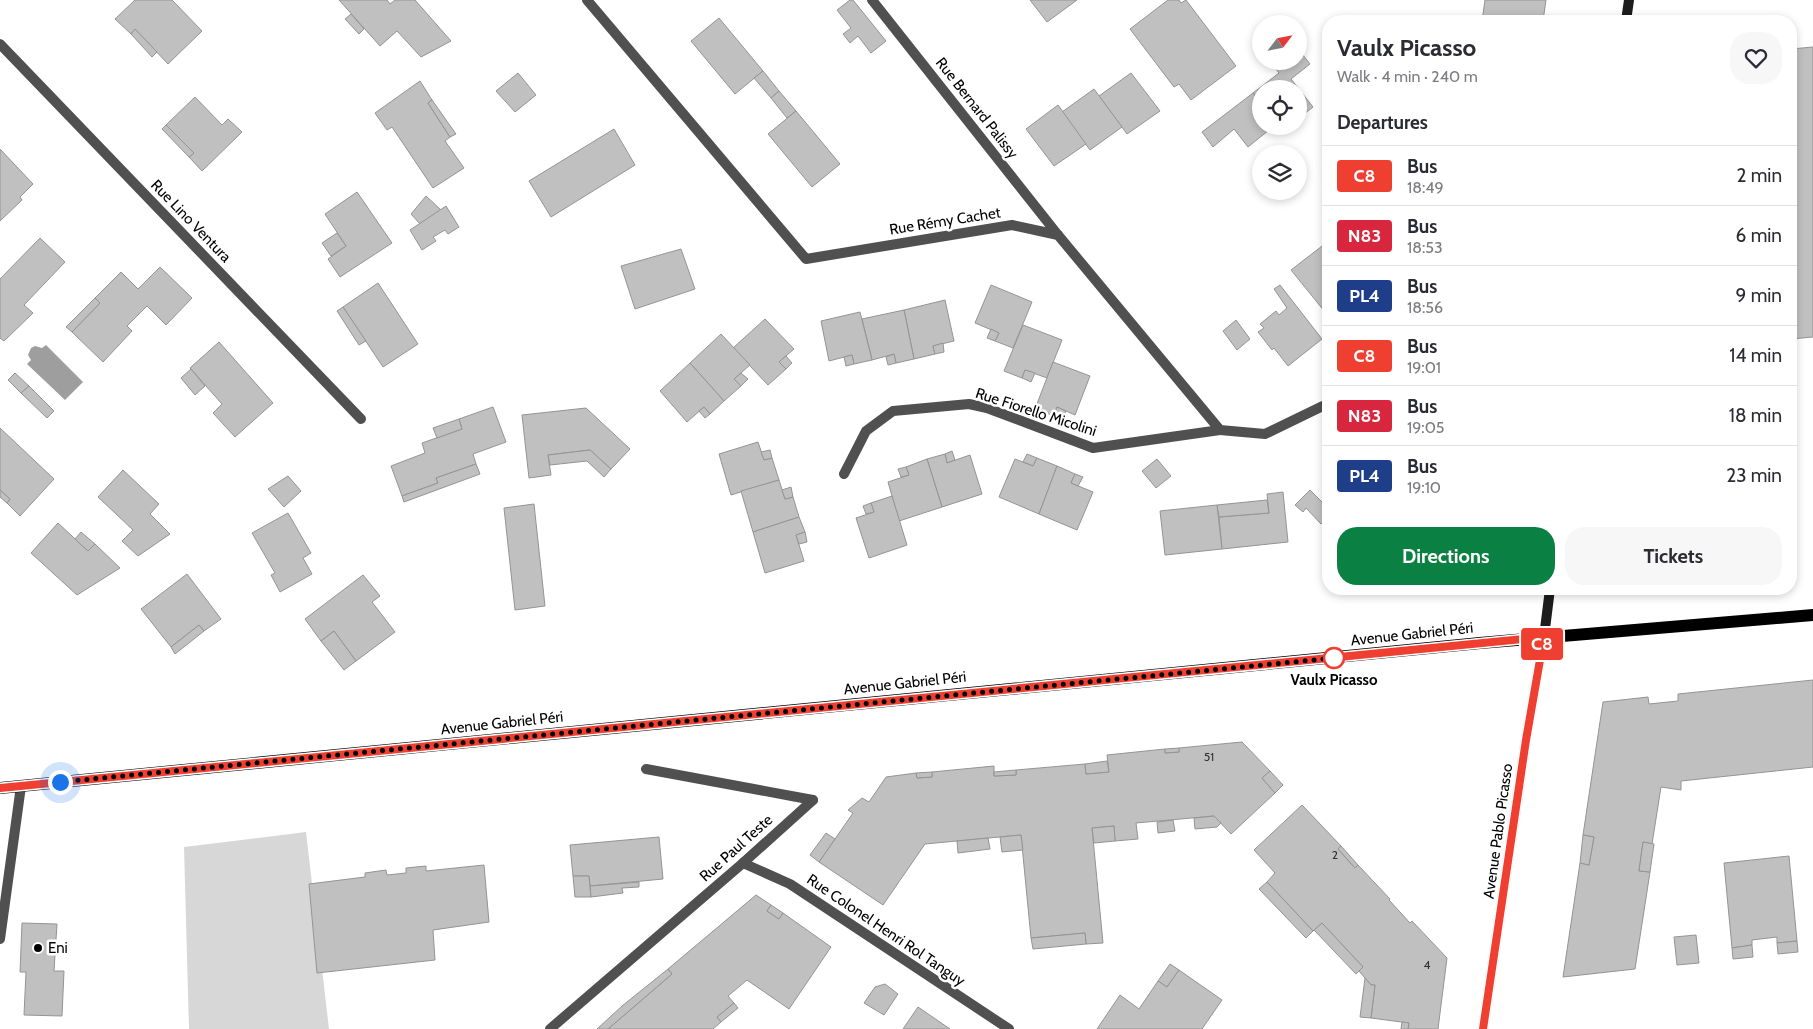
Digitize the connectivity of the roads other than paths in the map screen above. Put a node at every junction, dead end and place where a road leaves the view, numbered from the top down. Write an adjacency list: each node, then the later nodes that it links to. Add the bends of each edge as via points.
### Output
1 (587, 0): 6 (street, Rue Rémy Cachet, via 806,259 1012,225)
2 (872, 0): 6 (street, Rue Bernard Palissy)
3 (1629, 0): 4 (main road)
4 (1627, 15)
5 (0, 44): 8 (street, Rue Lino Ventura)
6 (1058, 235): 9 (street)
7 (1322, 406): 9 (street, via 1265,434)
8 (361, 419)
9 (1220, 430): 10 (street, Rue Fiorello Micolini, via 1093,448 987,408 968,404 893,411 866,431)
10 (844, 474)
11 (1549, 595): 13 (main road, Avenue Pablo Picasso)
12 (1813, 615): 13 (main road, Avenue Gabriel Péri)
13 (1544, 637): 15 (main road, Avenue Gabriel Péri); 21 (main road, Avenue Pablo Picasso)
14 (646, 769): 17 (street, Rue Paul Teste, via 813,800)
15 (21, 786): 16 (main road, Avenue Gabriel Péri); 18 (street)
16 (0, 788)
17 (743, 863): 19 (street, Rue Paul Teste); 20 (street, Rue Colonel Henri Rol Tanguy, via 790,884)
18 (0, 939)
19 (550, 1029)
20 (1009, 1029)
21 (1483, 1029)

